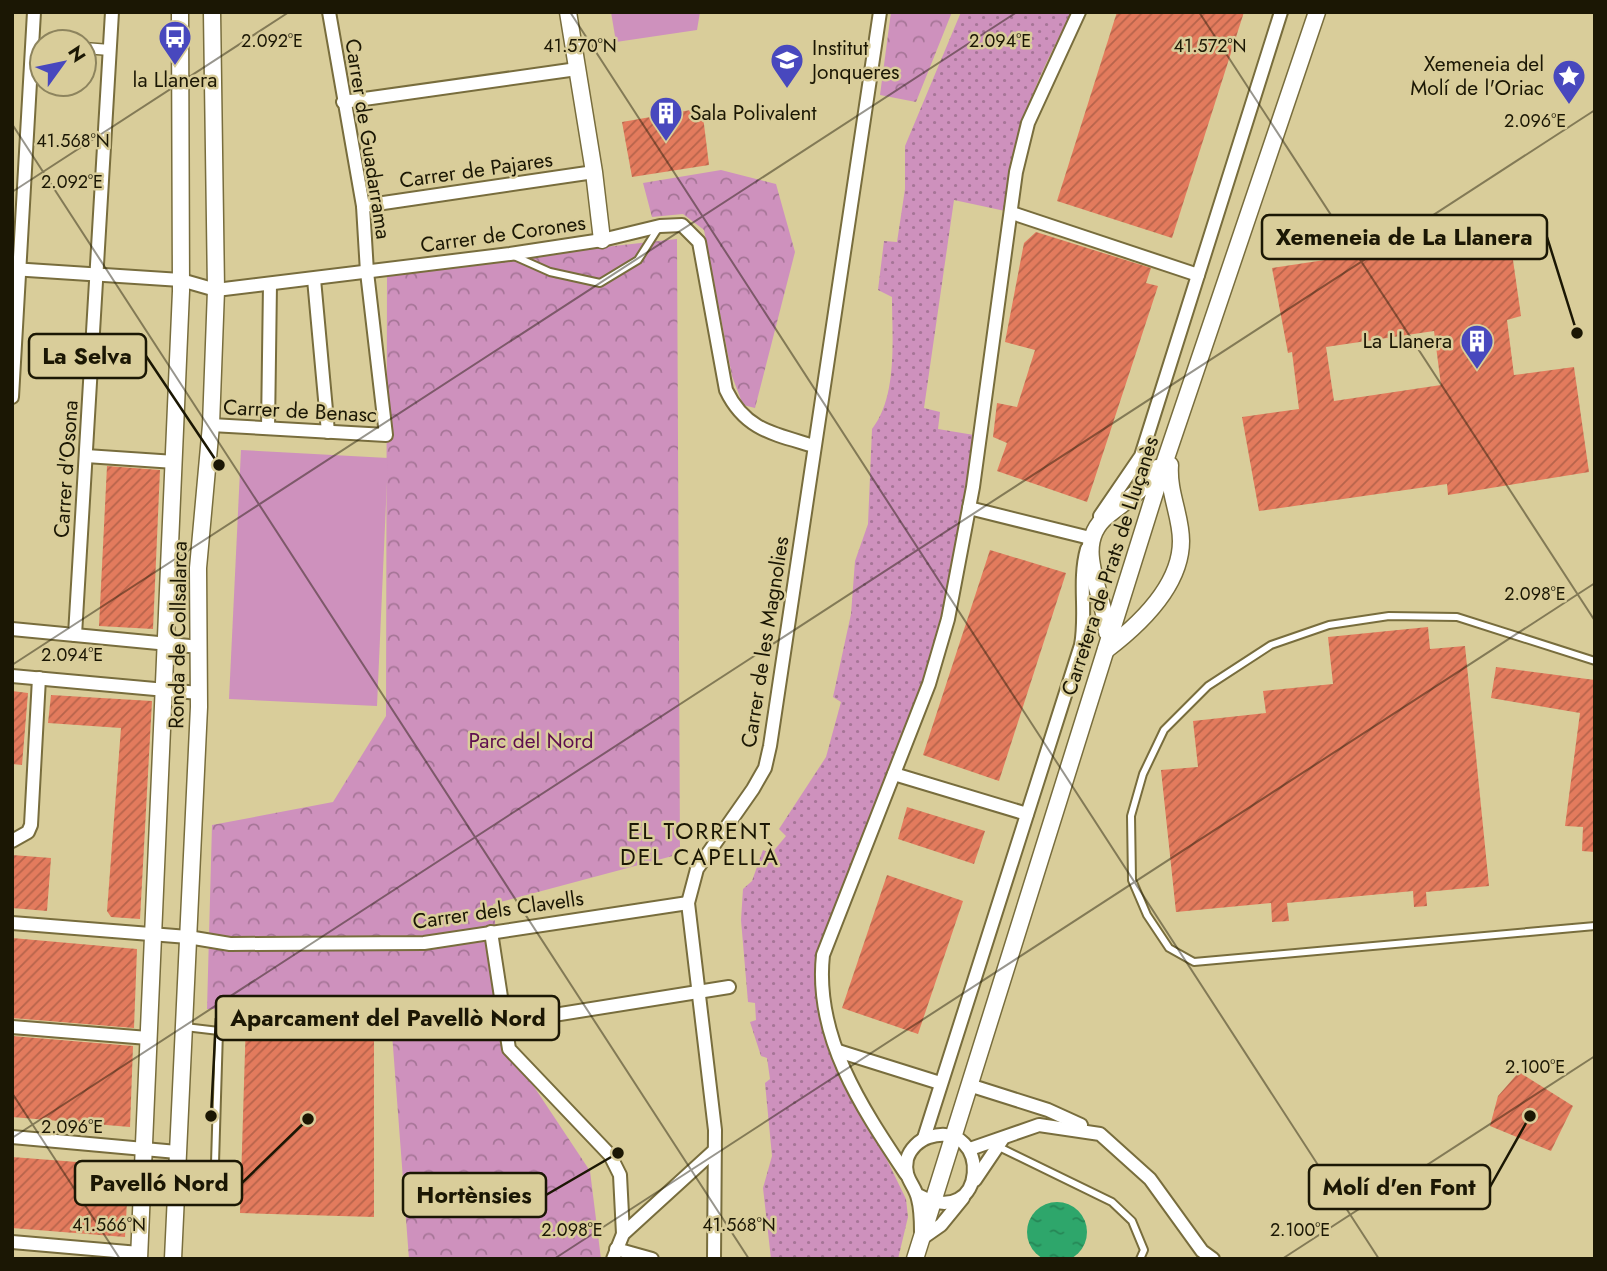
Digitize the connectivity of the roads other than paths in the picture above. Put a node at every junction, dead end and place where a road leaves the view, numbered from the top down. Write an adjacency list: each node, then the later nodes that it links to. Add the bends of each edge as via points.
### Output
1 (112, 12): 11 (street, Carrer d'Osona)
2 (180, 12): 26 (street, Ronda de Collsalarca)
3 (212, 12): 28 (street, Ronda de Collsalarca)
4 (329, 12): 14 (street, Carrer de Guadarrama)
5 (568, 12): 12 (street)
6 (880, 12): 34 (street, Carrer de les Magnolies)
7 (1079, 12): 17 (street, via 1028,124)
8 (1280, 12): 24 (street, Carretera de Prats de Lluçanès)
9 (1317, 12): 33 (street, Carretera de Prats de Lluçanès)
10 (98, 49): 11 (street)
11 (110, 50): 23 (street, Carrer d'Osona)
12 (577, 69): 14 (street); 15 (street)
13 (32, 98): 21 (street)
14 (343, 102): 16 (street, Carrer de Guadarrama)
15 (594, 172): 16 (street, Carrer de Pajares); 19 (street)
16 (363, 206): 22 (street, Carrer de Guadarrama)
17 (1012, 212): 24 (street); 38 (street)
18 (660, 226): 19 (street, Carrer de Corones); 20 (lane, via 638,260 600,283 550,272); 34 (street, via 682,225 699,242 726,390 738,412 768,432)
19 (601, 240): 20 (street, Carrer de Corones)
20 (510, 254): 22 (street, Carrer de Corones)
21 (16, 270): 23 (street); 29 (street)
22 (367, 272): 25 (street, Carrer de Corones); 32 (street, Carrer de Benasc, via 386,435)
23 (98, 275): 26 (street); 35 (street, Carrer d'Osona)
24 (1198, 275): 41 (street, Carretera de Prats de Lluçanès, via 1141,456 1093,525)
25 (314, 279): 27 (street, Carrer de Corones); 32 (street)
26 (181, 280): 28 (street); 36 (street, Ronda de Collsalarca)
27 (270, 284): 28 (street, Carrer de Corones); 31 (street)
28 (216, 290): 30 (street, Ronda de Collsalarca)
29 (12, 397)
30 (211, 425): 31 (street, Carrer de Benasc); 45 (street, Ronda de Collsalarca, via 198,568)
31 (268, 428): 32 (street, Carrer de Benasc)
32 (328, 432)
33 (1172, 442): 37 (street, Carretera de Prats de Lluçanès); 39 (street, via 1148,483); 40 (street, via 1169,486)
34 (814, 446): 55 (street, Carrer de les Magnolies, via 765,768 697,869)
35 (86, 456): 36 (street); 43 (street, Carrer d'Osona)
36 (175, 462): 44 (street, Ronda de Collsalarca)
37 (1153, 501): 39 (street, via 1140,501); 40 (street); 46 (street, Carretera de Prats de Lluçanès)
38 (969, 508): 41 (street); 52 (street, via 948,619)
39 (1110, 514): 41 (street, via 1096,525)
40 (1180, 532): 46 (street, via 1177,561 1160,600 1135,628)
41 (1090, 538): 46 (street, via 1107,618); 53 (street, Carretera de Prats de Lluçanès, via 1081,593 1085,623 1081,645)
42 (12, 629): 43 (street)
43 (75, 635): 44 (street)
44 (168, 643): 45 (street); 50 (street, Ronda de Collsalarca)
45 (200, 647): 51 (street, Ronda de Collsalarca)
46 (1106, 650): 69 (street, Carretera de Prats de Lluçanès)
47 (1595, 661): 57 (lane, via 1457,617 1389,617 1329,625 1272,645 1208,686 1164,730 1143,774 1131,816 1132,880 1147,915 1169,948 1194,962)
48 (12, 676): 49 (street)
49 (38, 678): 50 (street); 54 (street, via 30,825 28,832)
50 (165, 690): 51 (street); 59 (street, Ronda de Collsalarca)
51 (199, 693): 60 (street, Ronda de Collsalarca)
52 (894, 774): 53 (street); 67 (street, via 823,954 823,1010)
53 (1027, 814): 68 (street, Carretera de Prats de Lluçanès)
54 (16, 839)
55 (688, 903): 58 (street, Carrer dels Clavells); 62 (street, Carrer de les Magnolies)
56 (12, 923): 59 (street, Carrer dels Clavells)
57 (1595, 926)
58 (491, 932): 60 (street, Carrer dels Clavells, via 424,943 230,944); 63 (street)
59 (153, 936): 60 (street, Carrer dels Clavells); 66 (street, Ronda de Collsalarca)
60 (188, 937): 65 (street, Ronda de Collsalarca)
61 (729, 987): 62 (street)
62 (698, 989): 63 (street); 78 (street, Carrer de les Magnolies)
63 (504, 1023): 85 (street, via 516,1059 615,1163 620,1175)
64 (12, 1027): 66 (street)
65 (184, 1027): 79 (street, Ronda de Collsalarca); 83 (lane, via 219,1031 214,1196)
66 (148, 1038): 76 (street, Ronda de Collsalarca)
67 (838, 1051): 68 (street); 80 (street, via 851,1086)
68 (940, 1083): 74 (street, Carretera de Prats de Lluçanès)
69 (970, 1085): 71 (street, via 1048,1110); 72 (street, Carretera de Prats de Lluçanès)
70 (1011, 1134): 71 (street, via 1039,1125); 75 (street); 77 (street)
71 (1100, 1134): 95 (street, via 1150,1178 1202,1251)
72 (953, 1136): 74 (street); 77 (street); 84 (street, Carretera de Prats de Lluçanès)
73 (12, 1137): 76 (street)
74 (925, 1138): 80 (street, Carretera de Prats de Lluçanès, via 911,1151)
75 (997, 1146): 81 (street); 94 (lane, via 1112,1202 1132,1221 1144,1250)
76 (144, 1149): 79 (street); 89 (street, Ronda de Collsalarca)
77 (970, 1149): 81 (street, via 976,1172)
78 (715, 1150): 85 (street); 92 (street, Carrer de les Magnolies)
79 (177, 1152): 83 (street, Ronda de Collsalarca)
80 (906, 1174): 82 (street, Carretera de Prats de Lluçanès)
81 (969, 1190): 84 (street, via 956,1201); 86 (street, via 941,1225)
82 (918, 1195): 84 (street); 86 (street, Carretera de Prats de Lluçanès)
83 (175, 1199): 90 (street, Ronda de Collsalarca)
84 (932, 1203): 86 (street, Carretera de Prats de Lluçanès)
85 (623, 1234): 88 (street)
86 (921, 1239): 93 (street, Carretera de Prats de Lluçanès)
87 (12, 1242): 89 (street)
88 (615, 1254): 91 (street)
89 (139, 1256)
90 (173, 1259)
91 (653, 1259)
92 (714, 1259)
93 (915, 1259)
94 (1140, 1259)
95 (1213, 1259)

